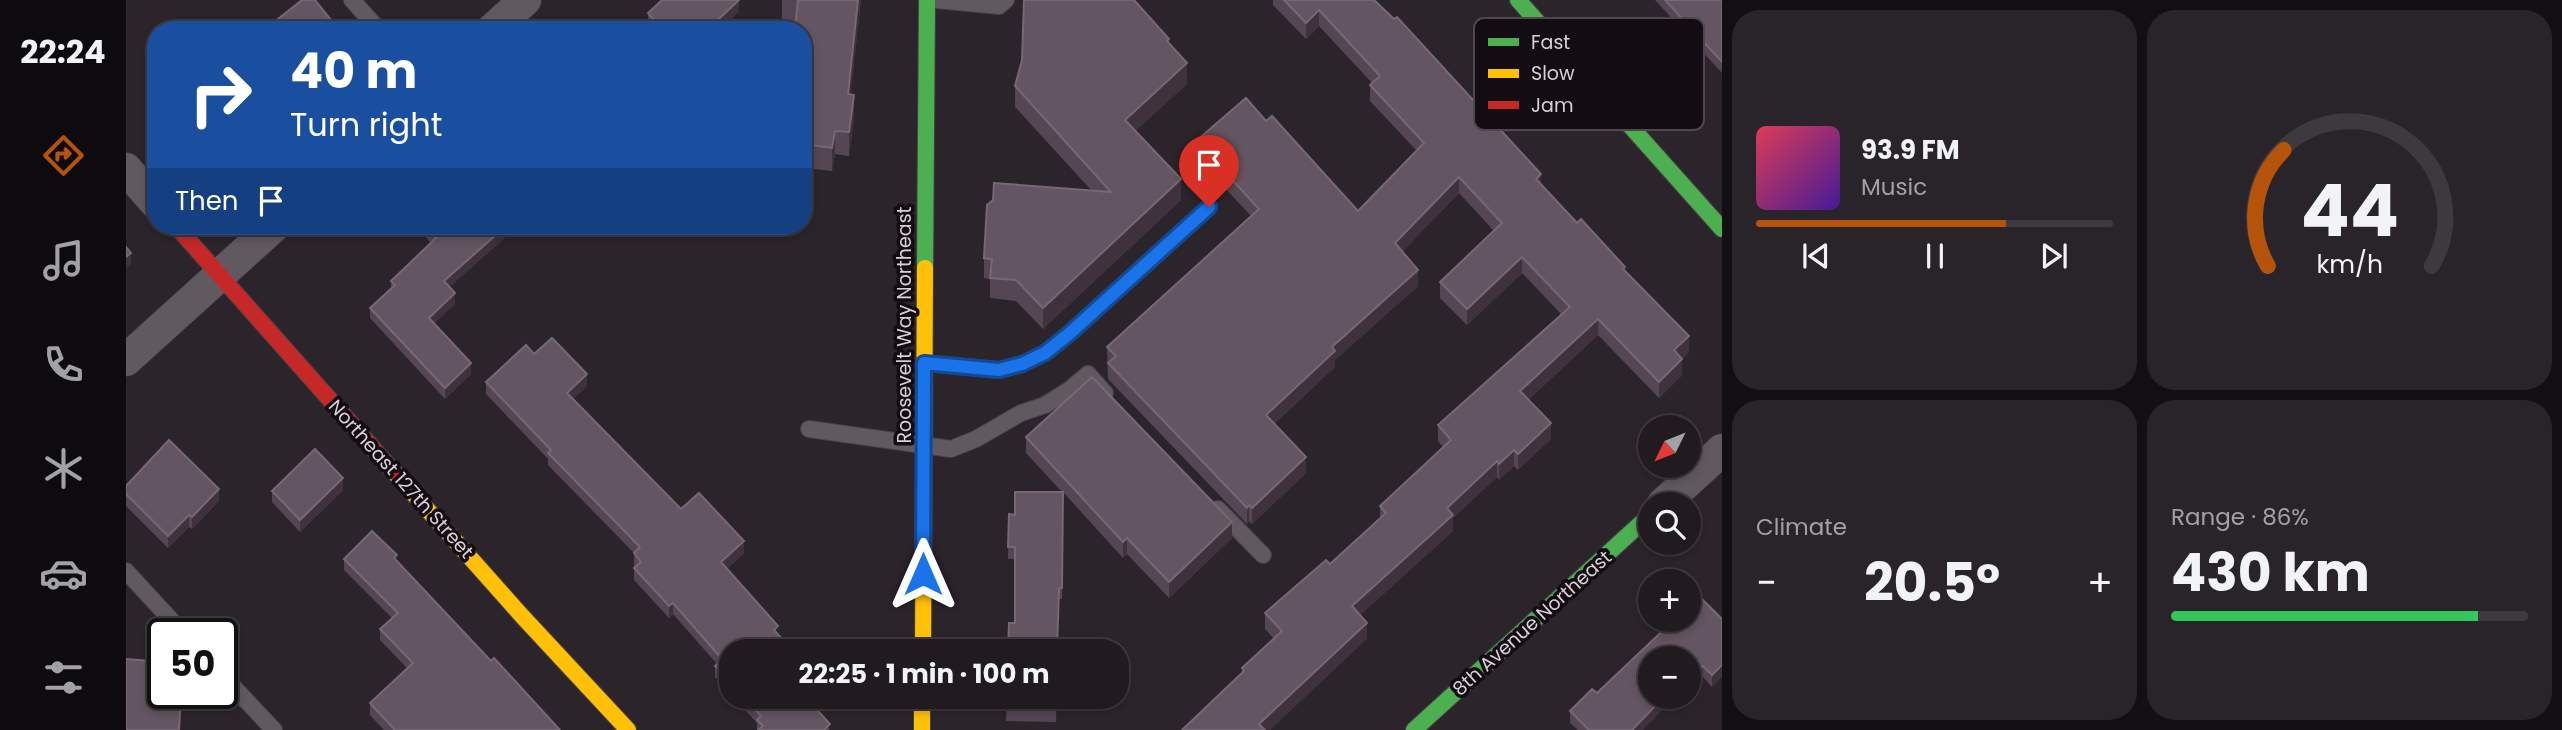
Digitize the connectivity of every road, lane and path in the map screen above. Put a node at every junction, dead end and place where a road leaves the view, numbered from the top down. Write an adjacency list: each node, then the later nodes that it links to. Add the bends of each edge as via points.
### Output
1 (352, 0): 8 (lane)
2 (525, 0): 9 (street)
3 (927, 0): 19 (street, Roosevelt Way Northeast)
4 (937, 0): 5 (lane, via 999,6)
5 (1006, 0)
6 (1518, 0): 7 (street)
7 (1534, 18)
8 (371, 21)
9 (502, 21)
10 (1634, 130): 14 (street)
11 (126, 169): 12 (street)
12 (147, 193)
13 (1209, 207): 19 (lane, via 1045,353 999,370)
14 (1722, 229)
15 (184, 235): 17 (street, Northeast 127th Street)
16 (264, 235): 17 (street)
17 (220, 274): 18 (street); 34 (street, Northeast 127th Street)
18 (126, 360)
19 (924, 363): 22 (street, Roosevelt Way Northeast)
20 (1117, 404): 22 (lane, via 1088,374 1045,405 1021,412 976,439 951,449)
21 (808, 429): 22 (lane)
22 (924, 446): 30 (street, Roosevelt Way Northeast)
23 (1722, 450): 24 (street)
24 (1676, 492)
25 (1204, 494): 27 (lane)
26 (1638, 526): 36 (street, 8th Avenue Northeast)
27 (1263, 555)
28 (126, 571): 29 (lane)
29 (169, 618)
30 (923, 639)
31 (238, 692): 33 (lane)
32 (922, 709): 35 (street)
33 (274, 730)
34 (628, 730)
35 (922, 730)
36 (1414, 730)

